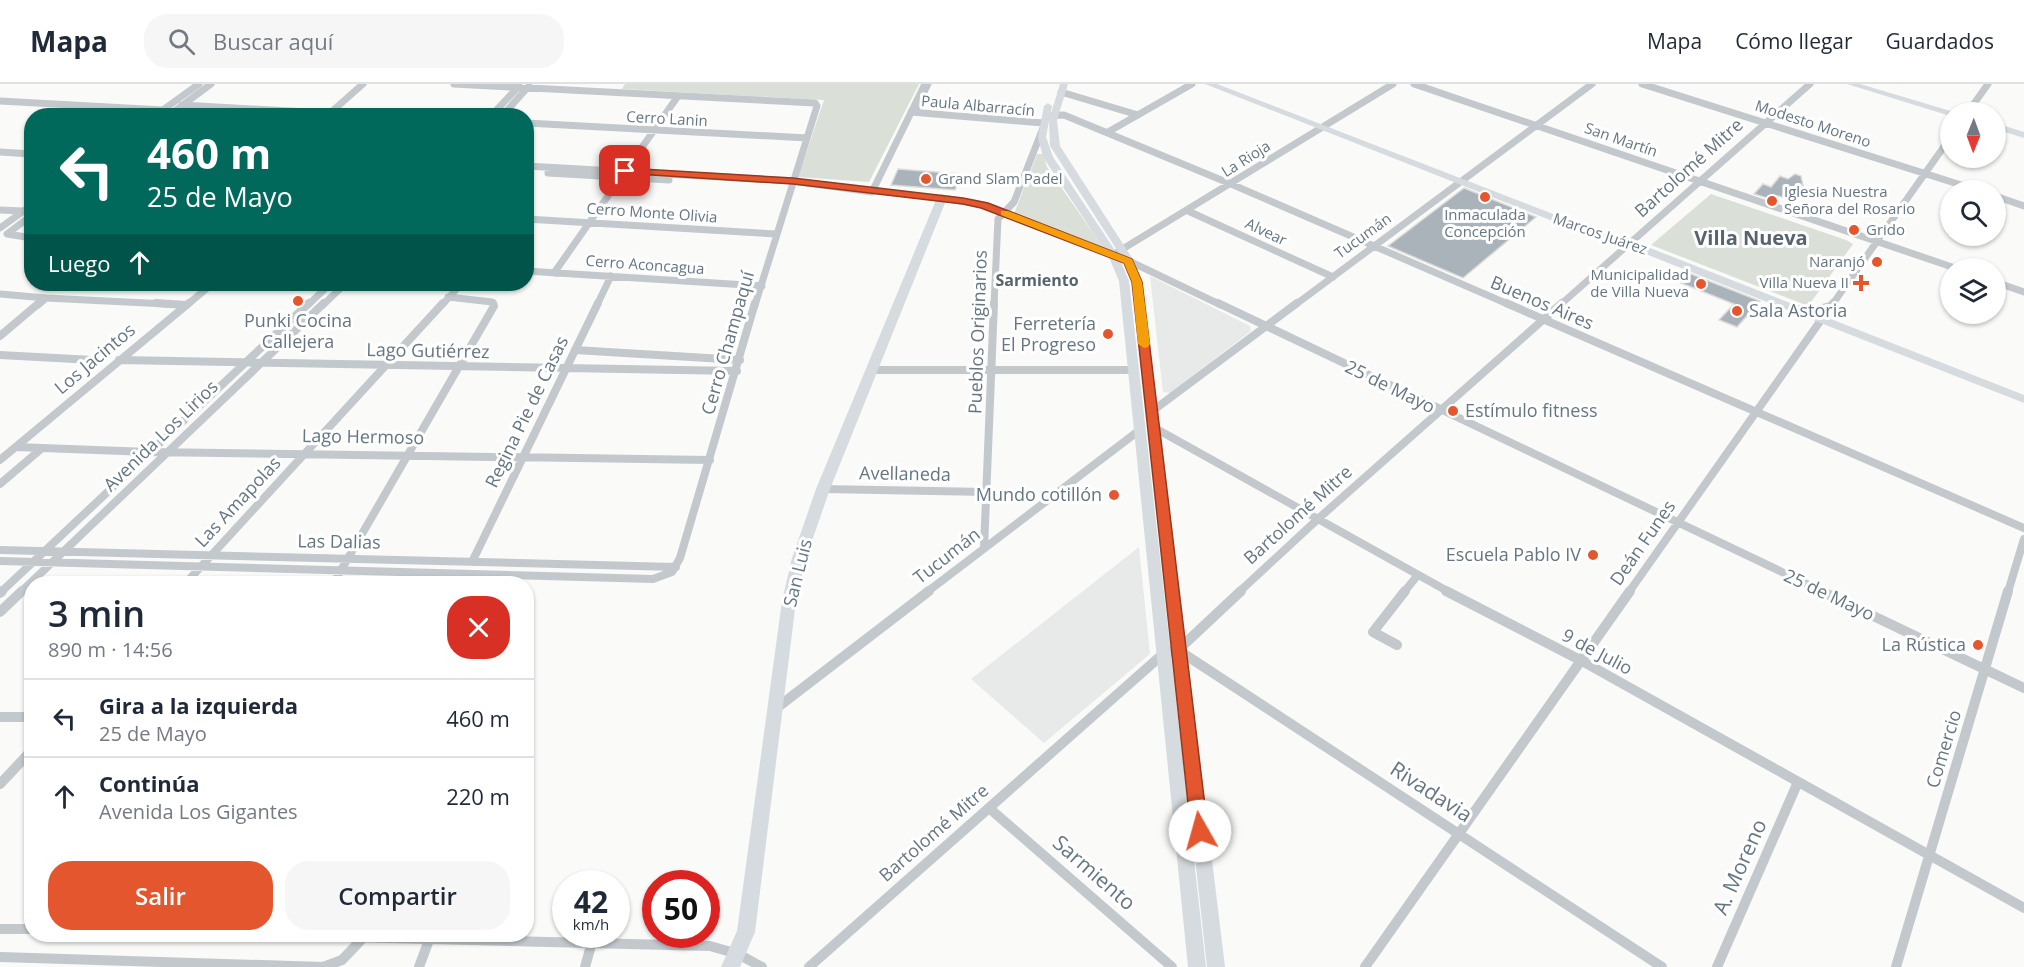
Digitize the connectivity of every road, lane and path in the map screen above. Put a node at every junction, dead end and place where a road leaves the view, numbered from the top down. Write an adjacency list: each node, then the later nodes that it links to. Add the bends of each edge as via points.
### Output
1 (199, 84): 25 (street)
2 (211, 84): 23 (street)
3 (363, 84): 28 (street)
4 (454, 84): 16 (street)
5 (619, 84): 19 (street)
6 (925, 84): 32 (street)
7 (1192, 84): 33 (street)
8 (1209, 84): 38 (main road, Marcos Juárez)
9 (1393, 84): 38 (street, La Rioja)
10 (1414, 84): 37 (street, San Martín)
11 (1592, 84): 37 (street, Tucumán)
12 (1642, 84): 36 (street, Modesto Moreno)
13 (1810, 84): 36 (street, Bartolomé Mitre)
14 (1851, 84): 31 (main road)
15 (1988, 84): 22 (street)
16 (519, 86): 17 (street); 29 (street)
17 (529, 86): 19 (street); 30 (street)
18 (1060, 87): 33 (street); 34 (main road)
19 (614, 92): 20 (street)
20 (678, 96): 40 (street); 43 (street, Cerro Champaquí, via 815,103)
21 (0, 101): 24 (street)
22 (1975, 102)
23 (182, 105): 26 (street); 27 (street)
24 (96, 108)
25 (171, 108)
26 (176, 108)
27 (231, 108)
28 (336, 108)
29 (498, 108)
30 (509, 108)
31 (1940, 110)
32 (911, 112): 34 (street, Paula Albarracín); 56 (street)
33 (1138, 115): 41 (street)
34 (1046, 120): 41 (street, Buenos Aires, via 1064,115); 63 (street, Pueblos Originarios, via 1014,202); 73 (main road, via 1042,137 1048,157)
35 (534, 123): 40 (street, Cerro Lanin)
36 (1767, 123): 50 (street, Modesto Moreno); 53 (street, Bartolomé Mitre)
37 (1537, 126): 52 (street, Tucumán); 53 (street, San Martín)
38 (1323, 127): 52 (main road, Marcos Juárez); 55 (street, La Rioja)
39 (2006, 129): 42 (main road)
40 (655, 130): 43 (street, Cerro Lanin); 49 (street)
41 (1108, 132): 55 (street, Buenos Aires)
42 (2024, 135)
43 (807, 138): 54 (street, Cerro Champaquí)
44 (0, 152): 46 (street)
45 (1940, 152): 50 (street, Deán Funes)
46 (24, 154)
47 (534, 167): 49 (street)
48 (534, 172): 49 (street)
49 (623, 174): 54 (street); 66 (street)
50 (1924, 174): 51 (street, Modesto Moreno); 70 (street, Deán Funes)
51 (1944, 180)
52 (1461, 182): 71 (main road, Marcos Juárez); 72 (street, Tucumán)
53 (1701, 182): 70 (street, San Martín); 71 (street, Bartolomé Mitre)
54 (792, 184): 56 (street); 68 (street, Cerro Champaquí)
55 (1231, 184): 62 (street, La Rioja); 72 (street, Buenos Aires)
56 (872, 192): 57 (main road, 25 de Mayo)
57 (942, 198): 63 (street, 25 de Mayo, via 973,202); 106 (main road, San Luis)
58 (2006, 200): 59 (street)
59 (2024, 206)
60 (0, 210): 61 (street)
61 (22, 211): 67 (street)
62 (1188, 211): 73 (street, La Rioja); 78 (street, Alvear)
63 (1003, 213): 73 (street, 25 de Mayo); 107 (street, Pueblos Originarios, via 997,223)
64 (534, 220): 66 (street, Cerro Monte Olivia)
65 (24, 221): 69 (street, via 7,234)
66 (589, 223): 68 (street, Cerro Monte Olivia); 76 (street)
67 (0, 228)
68 (776, 234): 79 (street, Cerro Champaquí)
69 (24, 237)
70 (1876, 242): 74 (street, San Martín); 91 (street, Deán Funes)
71 (1630, 246): 90 (main road, Marcos Juárez); 92 (street, Bartolomé Mitre)
72 (1374, 247): 78 (street, Tucumán); 92 (street, Buenos Aires)
73 (1121, 256): 94 (street, 25 de Mayo); 108 (main road); 112 (main road, via 1137,282)
74 (1940, 263)
75 (534, 272): 76 (street, Cerro Aconcagua)
76 (554, 273): 77 (street, Cerro Aconcagua)
77 (611, 276): 79 (street, Cerro Aconcagua); 96 (street, Regina Pie de Casas)
78 (1333, 277): 94 (street, Tucumán)
79 (762, 286): 100 (street, Cerro Champaquí)
80 (2006, 286): 85 (street)
81 (203, 291): 89 (street, Los Jacintos)
82 (322, 291): 101 (street, Avenida Los Lirios)
83 (337, 291): 102 (street, Avenida Los Lirios)
84 (454, 291): 87 (street, Las Amapolas)
85 (2024, 292)
86 (0, 294): 88 (street)
87 (448, 297): 103 (street, Las Amapolas); 104 (street, via 483,300 494,306)
88 (46, 298): 89 (street); 95 (street)
89 (186, 305): 99 (street, Los Jacintos)
90 (1787, 306): 91 (street, via 1810,310); 93 (main road, Marcos Juárez)
91 (1832, 306): 93 (street, Deán Funes)
92 (1543, 320): 111 (street, Bartolomé Mitre); 113 (street, Buenos Aires)
93 (1821, 320): 110 (main road, Marcos Juárez); 113 (street, Deán Funes)
94 (1266, 327): 111 (street, 25 de Mayo); 112 (street, Tucumán)
95 (0, 336)
96 (575, 350): 100 (street); 105 (street, Regina Pie de Casas)
97 (0, 355): 98 (street)
98 (93, 360)
99 (119, 360): 101 (street, Lago Gutiérrez); 115 (street, Los Jacintos)
100 (740, 360): 109 (street, Cerro Champaquí)
101 (243, 363): 102 (street, Lago Gutiérrez); 118 (street, Avenida Los Lirios)
102 (260, 363): 103 (street, Lago Gutiérrez); 117 (street, Avenida Los Lirios)
103 (386, 366): 104 (street, Lago Gutiérrez); 119 (street, Las Amapolas)
104 (458, 367): 105 (street, Lago Gutiérrez); 120 (street)
105 (566, 369): 109 (street, Lago Gutiérrez); 121 (street, Regina Pie de Casas)
106 (872, 370): 107 (street); 125 (main road, San Luis)
107 (992, 370): 108 (street); 126 (street, Pueblos Originarios)
108 (1134, 370): 114 (main road)
109 (737, 371): 123 (street, Cerro Champaquí)
110 (2024, 399)
111 (1440, 411): 127 (street, Bartolomé Mitre); 128 (street, 25 de Mayo)
112 (1151, 412): 114 (main road)
113 (1757, 413): 128 (street, Deán Funes); 129 (street, Buenos Aires)
114 (1147, 428): 127 (street, 9 de Julio); 131 (street, Tucumán); 152 (main road); 153 (main road)
115 (16, 447): 116 (street, Lago Hermoso); 122 (street, Los Jacintos)
116 (41, 449): 118 (street, Lago Hermoso); 124 (street)
117 (171, 451): 118 (street, Lago Hermoso); 119 (street, Lago Hermoso); 134 (street, Avenida Los Lirios)
118 (149, 452): 133 (street, Avenida Los Lirios)
119 (306, 452): 120 (street, Lago Hermoso); 135 (street, Las Amapolas)
120 (408, 454): 121 (street, Lago Hermoso); 136 (street)
121 (524, 456): 123 (street, Lago Hermoso); 139 (street, Regina Pie de Casas)
122 (0, 460)
123 (710, 460): 142 (street, Cerro Champaquí)
124 (0, 484)
125 (823, 489): 126 (street, Avellaneda); 157 (main road, San Luis, via 789,601)
126 (987, 492): 131 (street, Pueblos Originarios)
127 (1320, 518): 147 (street, 9 de Julio); 152 (street, Bartolomé Mitre)
128 (1677, 523): 154 (street, Deán Funes); 155 (street, 25 de Mayo)
129 (2024, 528)
130 (2024, 540): 155 (street, Comercio)
131 (984, 548): 157 (street, Tucumán)
132 (0, 550): 133 (street, Las Dalias)
133 (45, 551): 134 (street, Las Dalias); 138 (street, Avenida Los Lirios)
134 (64, 552): 135 (street, Las Dalias); 140 (street, Avenida Los Lirios)
135 (211, 555): 136 (street, Las Dalias); 141 (street, Las Amapolas)
136 (347, 559): 139 (street, Las Dalias); 143 (street)
137 (0, 561): 138 (street, Las Dalias)
138 (33, 562): 140 (street, Las Dalias); 149 (street, Avenida Los Lirios)
139 (471, 562): 142 (street, Las Dalias)
140 (52, 563): 141 (street, Las Dalias); 144 (street, Avenida Los Lirios)
141 (200, 567): 143 (street, Las Dalias); 145 (street, Las Amapolas)
142 (676, 567): 143 (street, Las Dalias, via 653,579)
143 (341, 570): 146 (street)
144 (38, 576)
145 (192, 576)
146 (338, 576)
147 (1417, 576): 151 (street, via 1373,632); 154 (street, 9 de Julio)
148 (24, 589): 150 (street, Avenida Los Lirios)
149 (0, 593)
150 (0, 612)
151 (1397, 645)
152 (1178, 650): 153 (street, Bartolomé Mitre); 164 (street, Rivadavia); 184 (main road)
153 (1163, 654): 163 (street, Bartolomé Mitre); 183 (main road)
154 (1582, 661): 161 (street, 9 de Julio); 164 (street, Deán Funes)
155 (1985, 669): 156 (street, 25 de Mayo); 165 (street, Comercio)
156 (2024, 688)
157 (774, 710): 175 (main road, San Luis, via 746,932)
158 (0, 717): 159 (street)
159 (24, 717)
160 (24, 758): 162 (street)
161 (1798, 782): 165 (street, 9 de Julio); 187 (street, A. Moreno)
162 (0, 784)
163 (989, 808): 181 (street, Bartolomé Mitre); 182 (street, Sarmiento)
164 (1460, 833): 185 (street, Deán Funes); 186 (street, Rivadavia)
165 (1929, 855): 166 (street, 9 de Julio); 188 (street, Comercio)
166 (2024, 908)
167 (0, 929): 168 (street)
168 (24, 929)
169 (534, 941): 172 (street)
170 (359, 942): 176 (street, via 342,960 323,967)
171 (428, 942): 177 (street)
172 (552, 942)
173 (630, 943): 175 (street, via 710,946)
174 (590, 948): 178 (street)
175 (738, 954): 179 (main road, San Luis); 180 (street)
176 (0, 957)
177 (419, 967)
178 (585, 967)
179 (730, 967)
180 (762, 967)
181 (809, 967)
182 (1172, 967)
183 (1197, 967)
184 (1216, 967)
185 (1365, 967)
186 (1662, 967)
187 (1717, 967)
188 (1896, 967)

